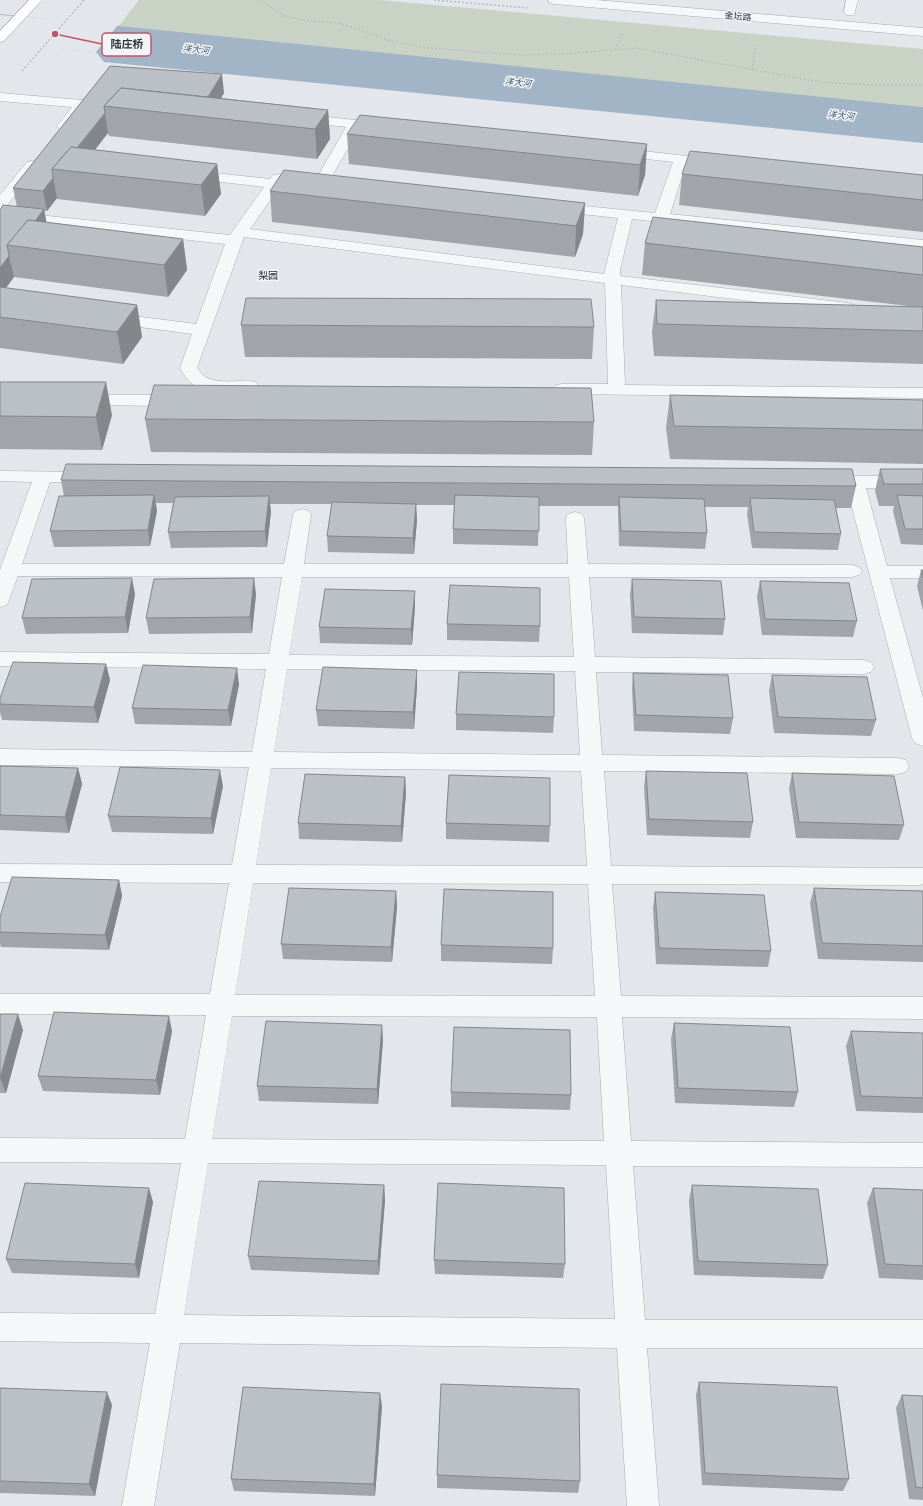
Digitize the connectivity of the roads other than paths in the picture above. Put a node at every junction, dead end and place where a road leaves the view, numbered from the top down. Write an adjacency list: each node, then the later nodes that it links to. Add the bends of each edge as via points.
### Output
1 (36, 0): 8 (highway)
2 (554, 0): 7 (street, 金坛路)
3 (852, 0): 5 (street)
4 (834, 11): 5 (street)
5 (850, 12): 6 (street)
6 (865, 14)
7 (923, 32)
8 (0, 38)
9 (0, 97): 13 (street, via 82,104)
10 (286, 116): 11 (street)
11 (355, 124): 12 (street); 19 (street)
12 (395, 128)
13 (58, 134)
14 (602, 151): 16 (street)
15 (39, 157): 22 (street)
16 (682, 159): 17 (street); 26 (street)
17 (728, 164)
18 (171, 172): 20 (street)
19 (321, 182): 20 (street, via 278,178); 21 (street)
20 (274, 184): 27 (street)
21 (336, 184)
22 (0, 205)
23 (540, 205): 24 (street)
24 (626, 214): 26 (street); 29 (street)
25 (0, 215): 27 (street)
26 (661, 218): 28 (street)
27 (237, 236): 29 (street); 32 (street)
28 (923, 245)
29 (612, 279): 30 (street); 36 (street)
30 (861, 309)
31 (93, 316): 32 (street)
32 (202, 330): 33 (street, via 188,368 199,381)
33 (213, 384): 34 (street); 38 (street, via 194,397 170,401)
34 (269, 386)
35 (546, 389): 36 (street)
36 (618, 390): 37 (street)
37 (923, 393)
38 (62, 399)
39 (0, 476): 40 (street)
40 (43, 476): 41 (street); 48 (street)
41 (107, 477)
42 (807, 482): 43 (street)
43 (855, 482): 44 (street); 51 (street)
44 (923, 482)
45 (302, 515): 47 (street)
46 (575, 518): 49 (street)
47 (293, 569): 48 (street); 49 (street); 55 (street)
48 (10, 570): 53 (street)
49 (580, 570): 50 (street); 56 (street)
50 (852, 571)
51 (879, 572): 52 (street); 58 (street)
52 (923, 572)
53 (0, 600)
54 (0, 659): 55 (street)
55 (278, 662): 56 (street); 60 (street)
56 (586, 664): 57 (street); 61 (street)
57 (864, 667)
58 (923, 738)
59 (0, 757): 60 (street)
60 (262, 760): 61 (street); 64 (street)
61 (593, 763): 62 (street); 65 (street)
62 (898, 766)
63 (0, 873): 64 (street)
64 (243, 874): 65 (street); 68 (street)
65 (600, 875): 66 (street); 69 (street)
66 (920, 876)
67 (0, 1004): 68 (street)
68 (221, 1005): 69 (street); 72 (street)
69 (609, 1007): 70 (street); 73 (street)
70 (923, 1008)
71 (0, 1150): 72 (street)
72 (197, 1151): 73 (street); 76 (street)
73 (619, 1153): 74 (street); 77 (street)
74 (923, 1155)
75 (0, 1327): 76 (street)
76 (168, 1329): 77 (street); 79 (street)
77 (632, 1334): 78 (street); 80 (street)
78 (923, 1334)
79 (138, 1506)
80 (643, 1506)

